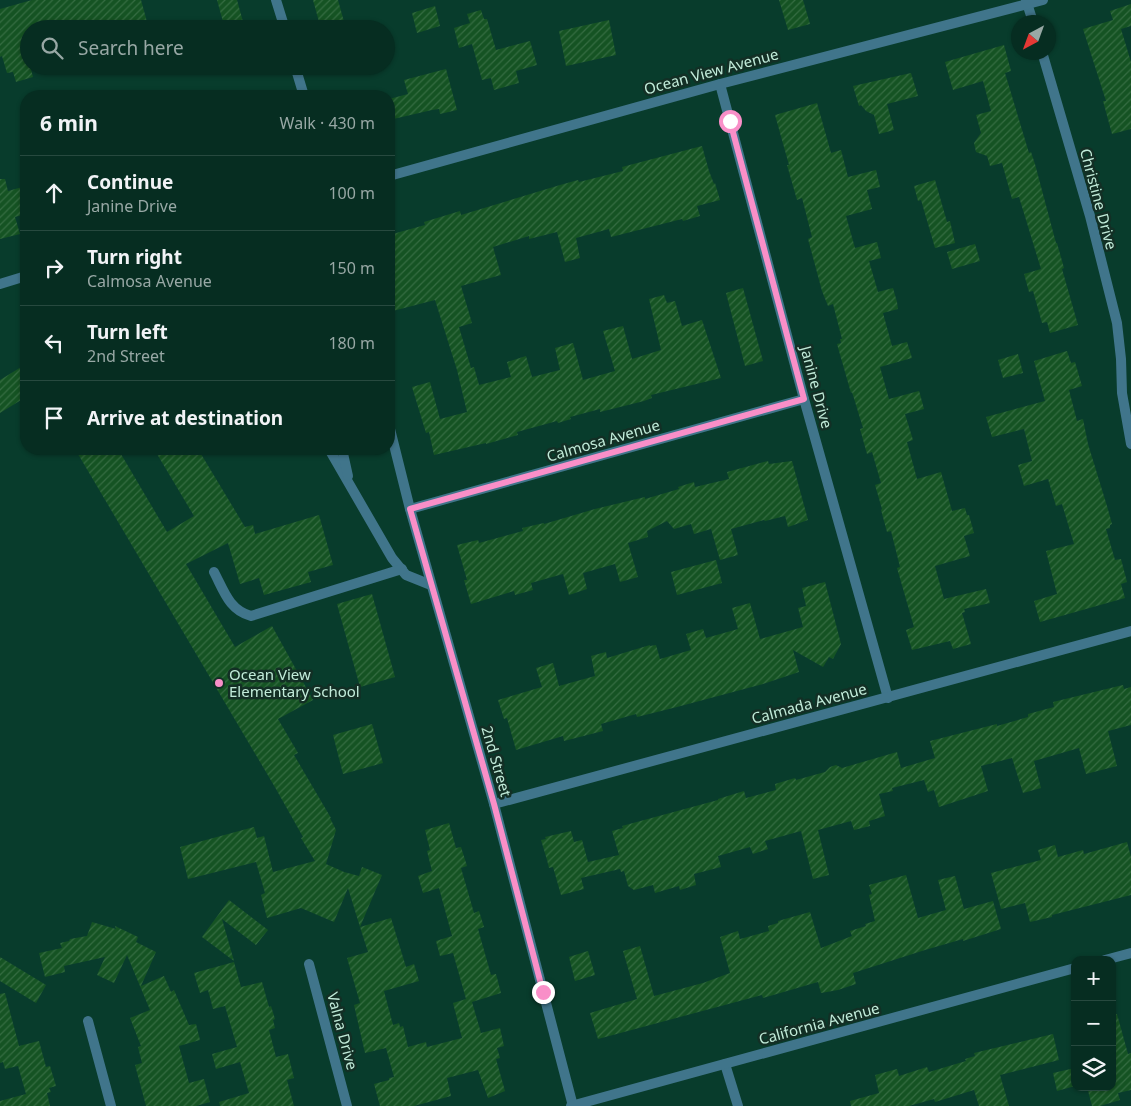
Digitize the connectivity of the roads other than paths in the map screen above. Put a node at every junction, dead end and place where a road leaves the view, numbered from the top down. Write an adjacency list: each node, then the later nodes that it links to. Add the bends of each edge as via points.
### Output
1 (276, 0): 5 (street)
2 (1043, 0): 3 (street, Ocean View Avenue)
3 (1027, 2): 4 (street); 8 (street, Ocean View Avenue)
4 (1031, 15)
5 (282, 20)
6 (1044, 60): 14 (street, Christine Drive, via 1117,323 1122,393)
7 (298, 75): 9 (street)
8 (720, 84): 10 (street, Ocean View Avenue); 13 (street, Janine Drive)
9 (302, 90)
10 (395, 174)
11 (20, 278): 12 (street)
12 (0, 284)
13 (804, 399): 19 (street, Calmosa Avenue); 24 (street, Janine Drive)
14 (1131, 444)
15 (395, 449): 19 (street, 2nd Street)
16 (332, 455): 18 (street)
17 (344, 455): 18 (street)
18 (352, 489): 20 (street, via 392,558)
19 (410, 509): 22 (street, 2nd Street)
20 (402, 569): 21 (street, via 251,616 232,606); 22 (street)
21 (214, 572)
22 (431, 585): 25 (street, 2nd Street)
23 (1131, 631): 24 (street, Calmada Avenue)
24 (888, 698): 25 (street, Calmada Avenue)
25 (494, 804): 34 (street, 2nd Street)
26 (1131, 953): 27 (street)
27 (1116, 957)
28 (309, 964): 33 (street, Valna Drive)
29 (1071, 969): 31 (street, California Avenue)
30 (88, 1021): 32 (street)
31 (725, 1064): 34 (street, California Avenue); 35 (street)
32 (111, 1106)
33 (347, 1106)
34 (572, 1106)
35 (738, 1106)

